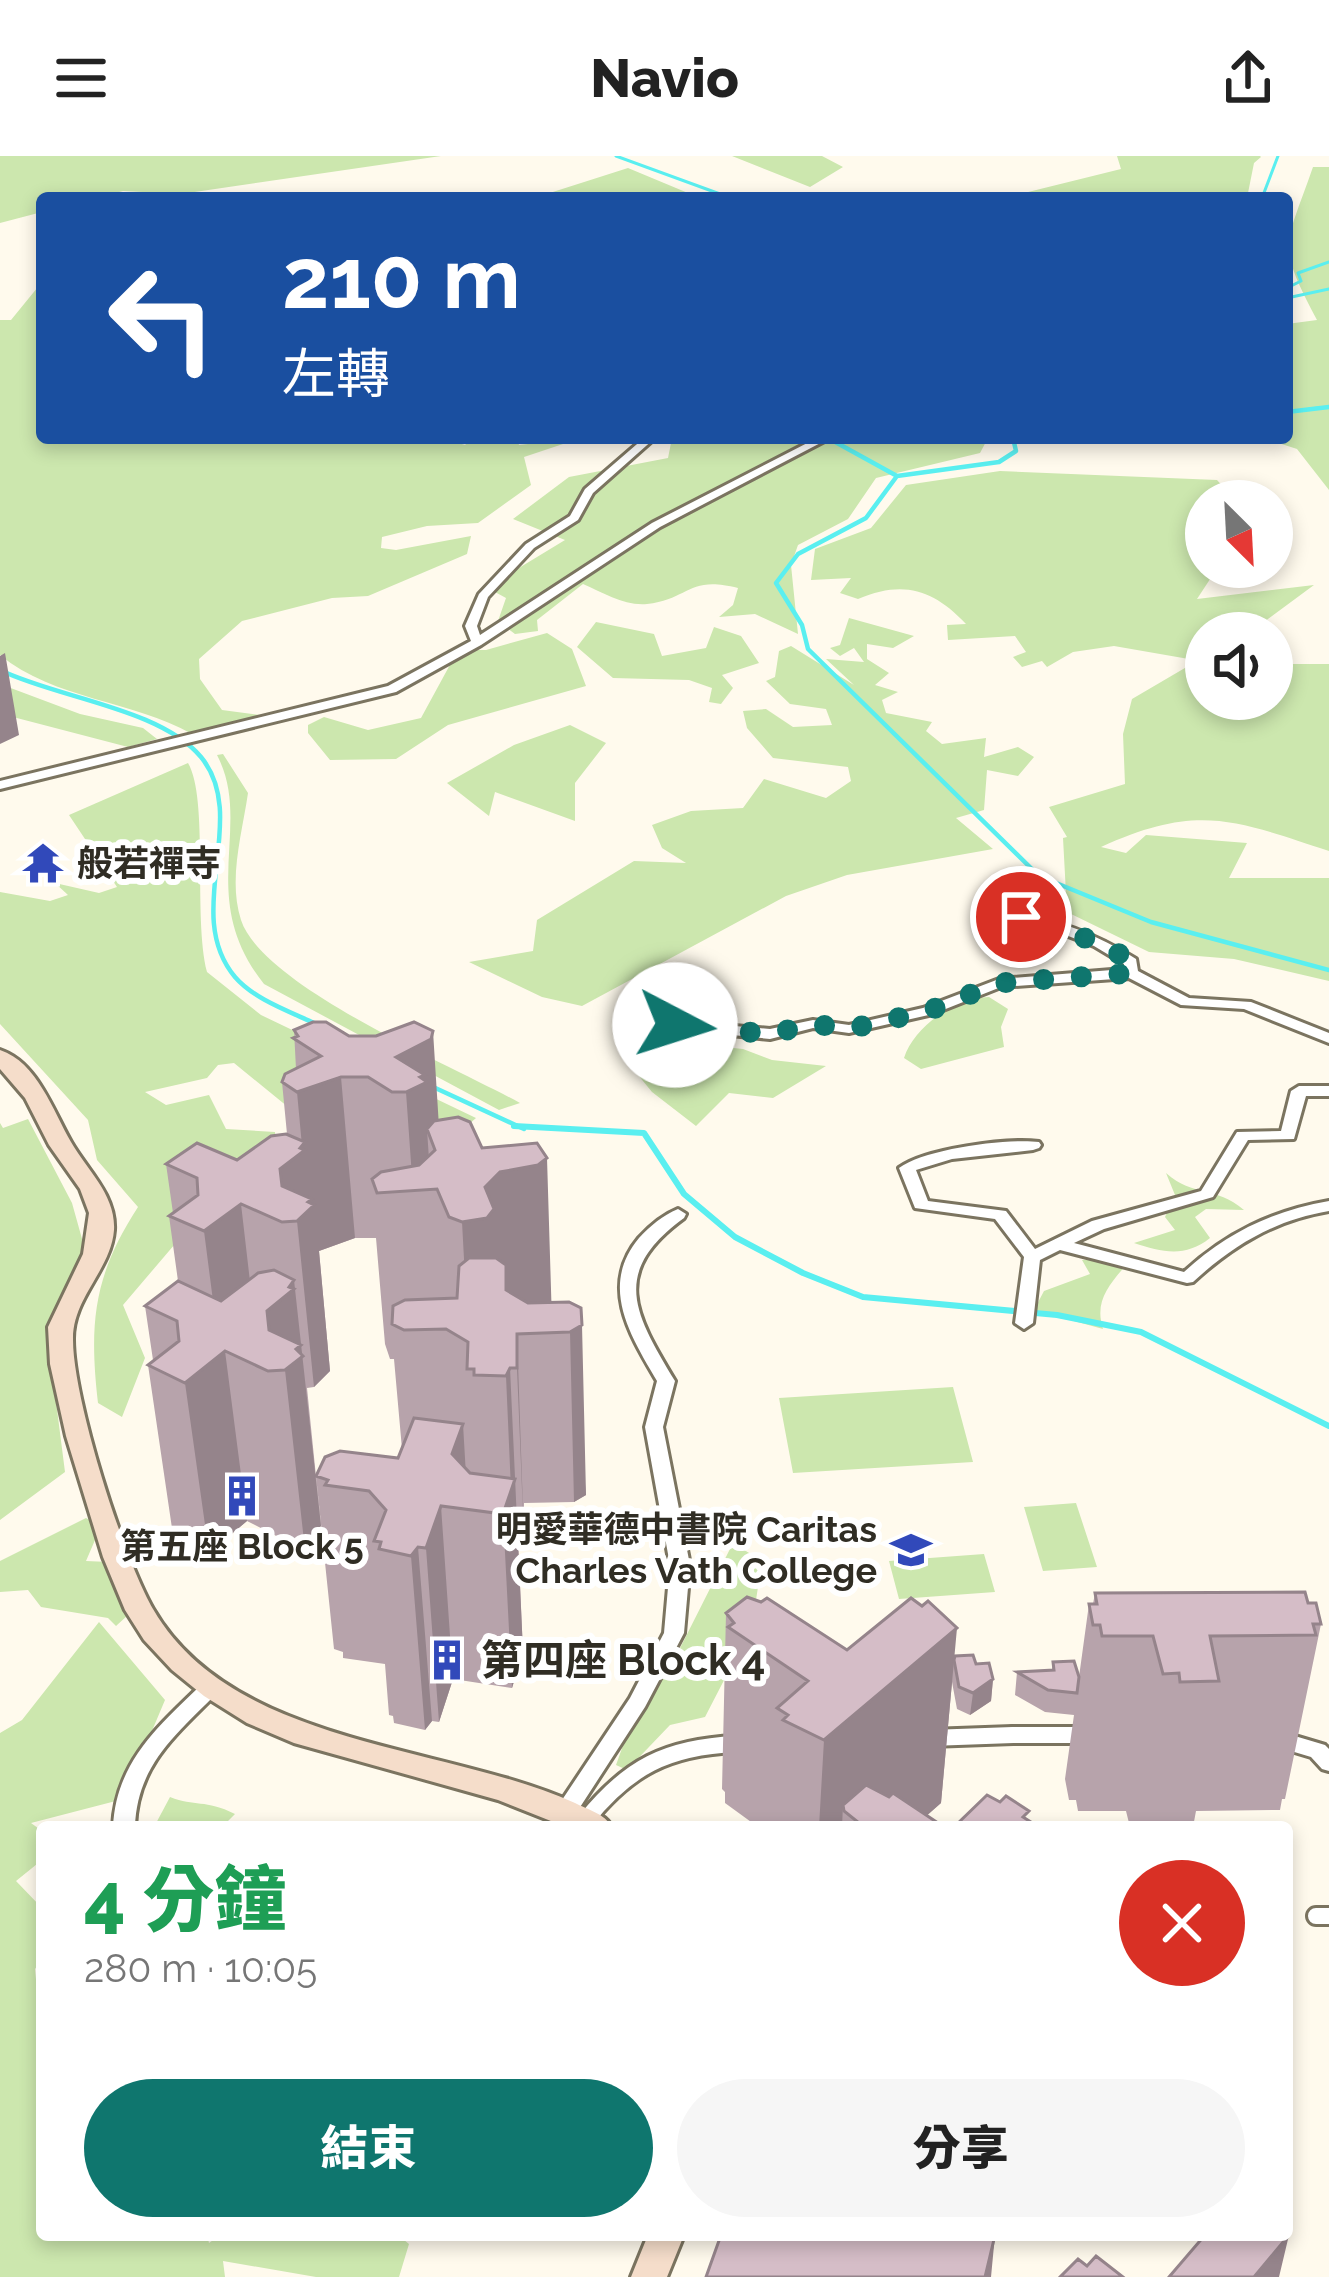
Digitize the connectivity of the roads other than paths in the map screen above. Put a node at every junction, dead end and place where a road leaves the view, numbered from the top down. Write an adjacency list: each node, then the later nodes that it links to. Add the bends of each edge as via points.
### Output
1 (643, 444): 3 (street, via 590,491 574,518 530,546 483,596 471,626)
2 (813, 444): 3 (street, via 656,525)
3 (477, 642): 4 (street, via 392,689)
4 (0, 785)
5 (990, 916): 6 (street, via 1036,921 1106,945 1131,962)
6 (1131, 973): 7 (street, via 999,983 849,1029 813,1024 770,1034); 8 (street, via 1186,1002 1246,1005)
7 (675, 1025)
8 (1329, 1039)
9 (0, 1057): 17 (main road, via 37,1091 100,1205 99,1245 60,1337 125,1582 162,1643)
10 (1329, 1091): 14 (street, via 1299,1091 1288,1136 1243,1135 1207,1194 1098,1225)
11 (1033, 1145): 15 (street, via 937,1154 908,1168 921,1205 1000,1215)
12 (1329, 1206): 14 (street, via 1273,1219 1219,1246 1187,1278)
13 (678, 1214): 24 (street, via 643,1241 626,1287 627,1312 666,1381 654,1427 680,1565 674,1634)
14 (1062, 1245): 15 (street)
15 (1032, 1257): 16 (street)
16 (1025, 1314)
17 (211, 1687): 24 (main road, via 310,1737); 25 (street, via 154,1744 129,1784)
18 (1122, 1734): 19 (street)
19 (1013, 1735): 21 (street)
20 (1253, 1737): 23 (street, via 1301,1743)
21 (915, 1739)
22 (758, 1744): 24 (street, via 671,1748)
23 (1329, 1763)
24 (582, 1820)
25 (125, 1821)
26 (664, 2241): 27 (main road)
27 (649, 2277)

